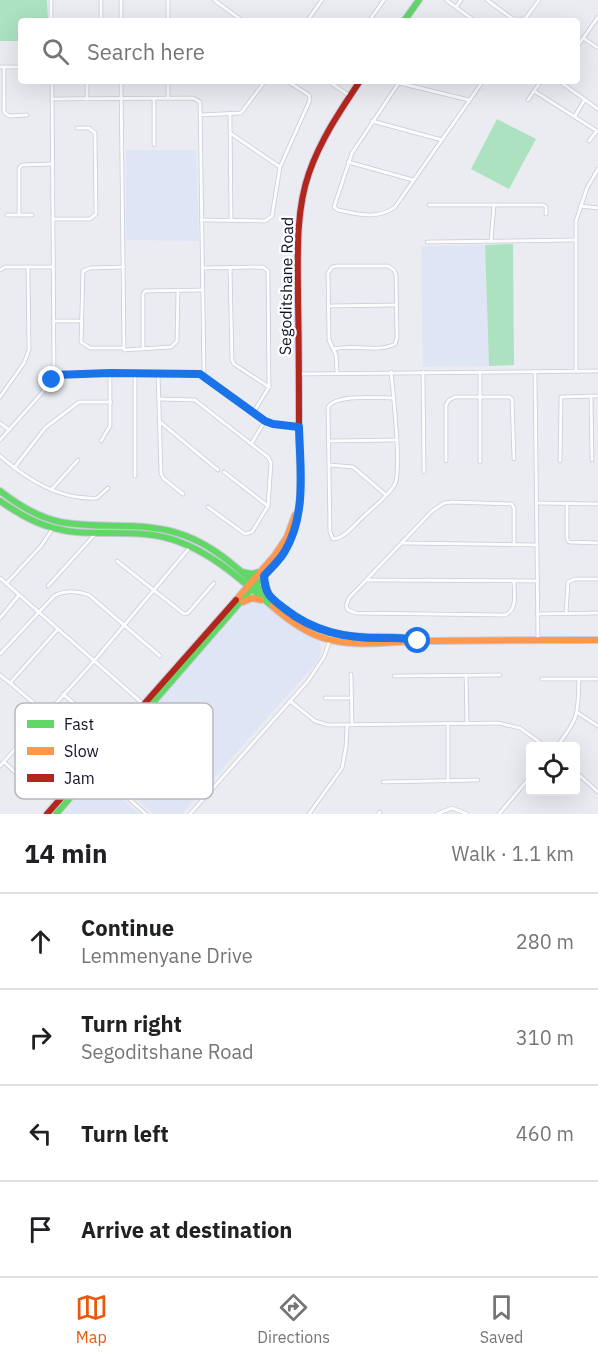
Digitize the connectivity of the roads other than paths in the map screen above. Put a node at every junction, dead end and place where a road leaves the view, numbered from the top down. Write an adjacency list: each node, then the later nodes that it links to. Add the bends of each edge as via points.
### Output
1 (51, 0): 15 (street)
2 (102, 0): 16 (street)
3 (121, 0): 17 (street)
4 (168, 0): 18 (street)
5 (214, 0): 19 (street)
6 (322, 0): 20 (street)
7 (384, 0): 21 (street)
8 (419, 0): 22 (main road)
9 (446, 0): 13 (street)
10 (461, 0): 13 (street)
11 (487, 0): 24 (street)
12 (539, 0): 25 (street)
13 (456, 7): 23 (street)
14 (598, 17): 26 (street)
15 (51, 18)
16 (101, 18)
17 (121, 18)
18 (168, 18)
19 (239, 18)
20 (309, 18)
21 (371, 18)
22 (406, 18)
23 (471, 18)
24 (512, 18)
25 (524, 18)
26 (583, 38): 27 (street); 28 (street)
27 (580, 42)
28 (598, 48)
29 (2, 67): 30 (street); 56 (street, via 4,112 9,116)
30 (18, 67)
31 (52, 84): 49 (street)
32 (87, 84): 50 (street)
33 (122, 84): 46 (street)
34 (168, 84): 48 (street)
35 (263, 84): 55 (street, via 243,111)
36 (292, 84): 68 (street, via 309,95 310,100)
37 (332, 84): 45 (street)
38 (358, 84): 45 (main road, Segoditshane Road)
39 (399, 84): 59 (street)
40 (408, 84): 52 (street)
41 (481, 84): 52 (street)
42 (539, 84): 44 (street)
43 (563, 84): 51 (street)
44 (534, 91): 53 (street); 58 (street)
45 (350, 96): 110 (main road, Segoditshane Road, via 324,136 303,193 298,245)
46 (122, 98): 47 (street); 50 (street); 87 (street)
47 (154, 98): 48 (street); 65 (street)
48 (168, 98): 57 (street, via 198,100)
49 (52, 99): 50 (street); 67 (street)
50 (87, 99)
51 (585, 99): 54 (street); 58 (street)
52 (470, 100): 63 (street)
53 (528, 100)
54 (598, 109)
55 (230, 114): 57 (street); 62 (street)
56 (27, 115)
57 (201, 115): 80 (street)
58 (574, 116): 61 (street)
59 (372, 121): 63 (street); 66 (street)
60 (77, 128): 79 (street, via 92,129 95,133 96,214 90,219)
61 (598, 130): 64 (street)
62 (230, 133): 68 (street); 81 (street)
63 (441, 140): 70 (street)
64 (589, 141)
65 (153, 145)
66 (347, 162): 70 (street); 70 (street, via 334,207 338,210 363,215 384,213 394,207)
67 (52, 164): 77 (street, via 19,168); 79 (street)
68 (280, 167): 81 (street, via 272,216 265,221)
69 (598, 169): 73 (street)
70 (413, 180)
71 (429, 205): 72 (street)
72 (494, 205): 75 (street, via 544,205); 83 (street)
73 (580, 206): 74 (street); 82 (street)
74 (598, 208)
75 (546, 214)
76 (7, 215): 77 (street)
77 (19, 215): 78 (street)
78 (32, 215)
79 (53, 219): 86 (street)
80 (201, 220): 81 (street); 88 (street)
81 (231, 220)
82 (575, 240): 83 (street); 105 (street)
83 (491, 241): 84 (street)
84 (427, 242)
85 (28, 267): 86 (street); 90 (street); 116 (street, via 28,350 24,363)
86 (53, 267): 95 (street)
87 (124, 267): 96 (street, via 83,271); 97 (street)
88 (202, 268): 89 (street); 92 (street)
89 (230, 268): 113 (street, via 232,360); 113 (street, via 262,267 268,271)
90 (0, 270)
91 (178, 290): 92 (street); 98 (street, via 175,345); 98 (street, via 149,290 143,294)
92 (202, 290): 112 (street)
93 (395, 305): 94 (street); 94 (street, via 396,275 392,268 337,266 328,273); 99 (street, via 395,344)
94 (329, 306): 99 (street, via 329,340)
95 (54, 321): 96 (street); 111 (street)
96 (82, 321): 97 (street, via 81,342 85,346)
97 (124, 348): 98 (street)
98 (143, 348)
99 (334, 349): 109 (street)
100 (598, 371): 105 (street)
101 (391, 372): 102 (street); 109 (street); 118 (street)
102 (423, 372): 103 (street); 143 (street)
103 (480, 372): 104 (street); 117 (street)
104 (536, 372): 105 (street); 151 (street)
105 (576, 372)
106 (110, 373): 107 (street); 111 (street); 120 (street)
107 (135, 373): 108 (street); 144 (street)
108 (158, 373): 112 (street); 119 (street)
109 (337, 373): 110 (street)
110 (299, 374): 125 (main road, Segoditshane Road)
111 (54, 375): 126 (street)
112 (204, 375): 121 (street)
113 (269, 387): 121 (street)
114 (591, 396): 115 (street); 135 (street); 137 (street, via 561,397)
115 (598, 396)
116 (0, 397)
117 (480, 397): 133 (street, via 513,400); 136 (street, via 447,402); 138 (street)
118 (394, 398): 128 (street); 130 (street, via 342,399 330,404)
119 (159, 399): 122 (street); 131 (street, via 195,400)
120 (111, 402): 129 (street, via 110,426); 140 (street, via 79,402 45,428)
121 (253, 414): 123 (street)
122 (159, 421): 141 (street); 148 (street, via 160,473)
123 (265, 421): 125 (street); 131 (street)
124 (0, 423): 126 (street)
125 (299, 427): 165 (main road, Segoditshane Road, via 299,507 291,541 284,554)
126 (9, 430): 127 (street)
127 (0, 440)
128 (397, 440): 130 (street); 149 (street, via 397,478)
129 (101, 441)
130 (328, 441): 139 (street)
131 (251, 444): 154 (street, via 271,463)
132 (0, 456): 140 (street)
133 (514, 459)
134 (78, 460): 146 (street)
135 (592, 460)
136 (446, 461)
137 (560, 461)
138 (480, 462)
139 (329, 465): 149 (street, via 353,467); 149 (street, via 333,539 345,534)
140 (14, 468): 146 (street)
141 (218, 470)
142 (224, 472): 154 (street)
143 (424, 472)
144 (135, 476)
145 (108, 488): 146 (street, via 94,499)
146 (51, 490)
147 (0, 491): 164 (main road, via 23,508 57,521 140,525 187,536 215,550)
148 (183, 494)
149 (386, 495)
150 (0, 501): 156 (main road, via 26,519)
151 (537, 503): 152 (street); 160 (street)
152 (567, 503): 153 (street); 159 (street, via 569,542)
153 (598, 504)
154 (267, 506): 155 (street, via 252,532 245,534)
155 (208, 507)
156 (53, 528): 157 (main road); 172 (street)
157 (97, 532): 162 (main road, via 152,534); 173 (street)
158 (402, 543): 161 (street); 161 (street, via 439,506 452,502 513,505); 168 (street)
159 (598, 543)
160 (537, 544): 161 (street); 169 (street)
161 (514, 545)
162 (191, 546): 164 (main road); 175 (street)
163 (117, 561): 175 (street)
164 (236, 573): 165 (main road); 174 (main road); 178 (main road)
165 (262, 574): 174 (main road, Segoditshane Road); 177 (main road)
166 (0, 578): 172 (street)
167 (598, 579): 182 (street, via 568,582)
168 (367, 580): 170 (street); 170 (street, via 346,602 351,612 505,615 513,608)
169 (537, 581): 170 (street); 181 (street)
170 (514, 582)
171 (214, 583): 175 (street, via 184,614)
172 (6, 584): 176 (street)
173 (48, 586)
174 (251, 586): 177 (main road); 178 (main road, Segoditshane Road)
175 (153, 591): 184 (street)
176 (19, 595): 179 (street); 183 (street)
177 (267, 598): 178 (main road); 186 (main road, via 300,626)
178 (239, 600): 209 (main road, Segoditshane Road)
179 (38, 612): 184 (street, via 59,593 84,593); 185 (street); 189 (street)
180 (598, 613): 182 (street)
181 (537, 614): 182 (street); 188 (street)
182 (566, 614)
183 (0, 618)
184 (124, 625): 190 (street); 191 (street)
185 (58, 629): 191 (street); 200 (street)
186 (331, 637): 188 (main road); 204 (street, via 319,666)
187 (598, 640): 188 (main road)
188 (538, 641)
189 (0, 654)
190 (160, 656)
191 (94, 661): 201 (street); 208 (street)
192 (351, 674): 203 (street)
193 (0, 675): 200 (street)
194 (466, 675): 195 (street); 196 (street); 212 (street)
195 (500, 675)
196 (394, 676)
197 (542, 679): 198 (street)
198 (579, 679): 199 (street); 210 (street)
199 (598, 679)
200 (10, 683): 205 (street)
201 (63, 694): 206 (street); 207 (street)
202 (325, 698): 203 (street)
203 (350, 698): 213 (street)
204 (290, 701): 213 (street, via 315,721); 226 (street)
205 (35, 703)
206 (55, 703)
207 (73, 703)
208 (142, 703)
209 (150, 703)
210 (578, 713): 214 (street); 216 (street)
211 (448, 724): 212 (street); 213 (street); 223 (street)
212 (467, 724): 215 (street, via 509,725)
213 (349, 726): 237 (street, via 342,768)
214 (598, 726)
215 (539, 742)
216 (561, 742)
217 (15, 749): 218 (street)
218 (4, 762): 219 (street); 220 (street)
219 (0, 766)
220 (15, 772)
221 (580, 776): 227 (street)
222 (478, 780): 223 (street)
223 (448, 781): 224 (street)
224 (383, 782)
225 (526, 783): 232 (street)
226 (213, 788)
227 (598, 792)
228 (61, 799): 233 (main road, Segoditshane Road)
229 (69, 799): 234 (main road, Segoditshane Road)
230 (130, 799): 235 (street)
231 (203, 799): 236 (street)
232 (502, 810): 240 (street); 241 (street)
233 (47, 814)
234 (56, 814)
235 (146, 814)
236 (190, 814)
237 (309, 814)
238 (437, 814): 239 (street, via 452,808)
239 (467, 814)
240 (498, 814)
241 (506, 814)

